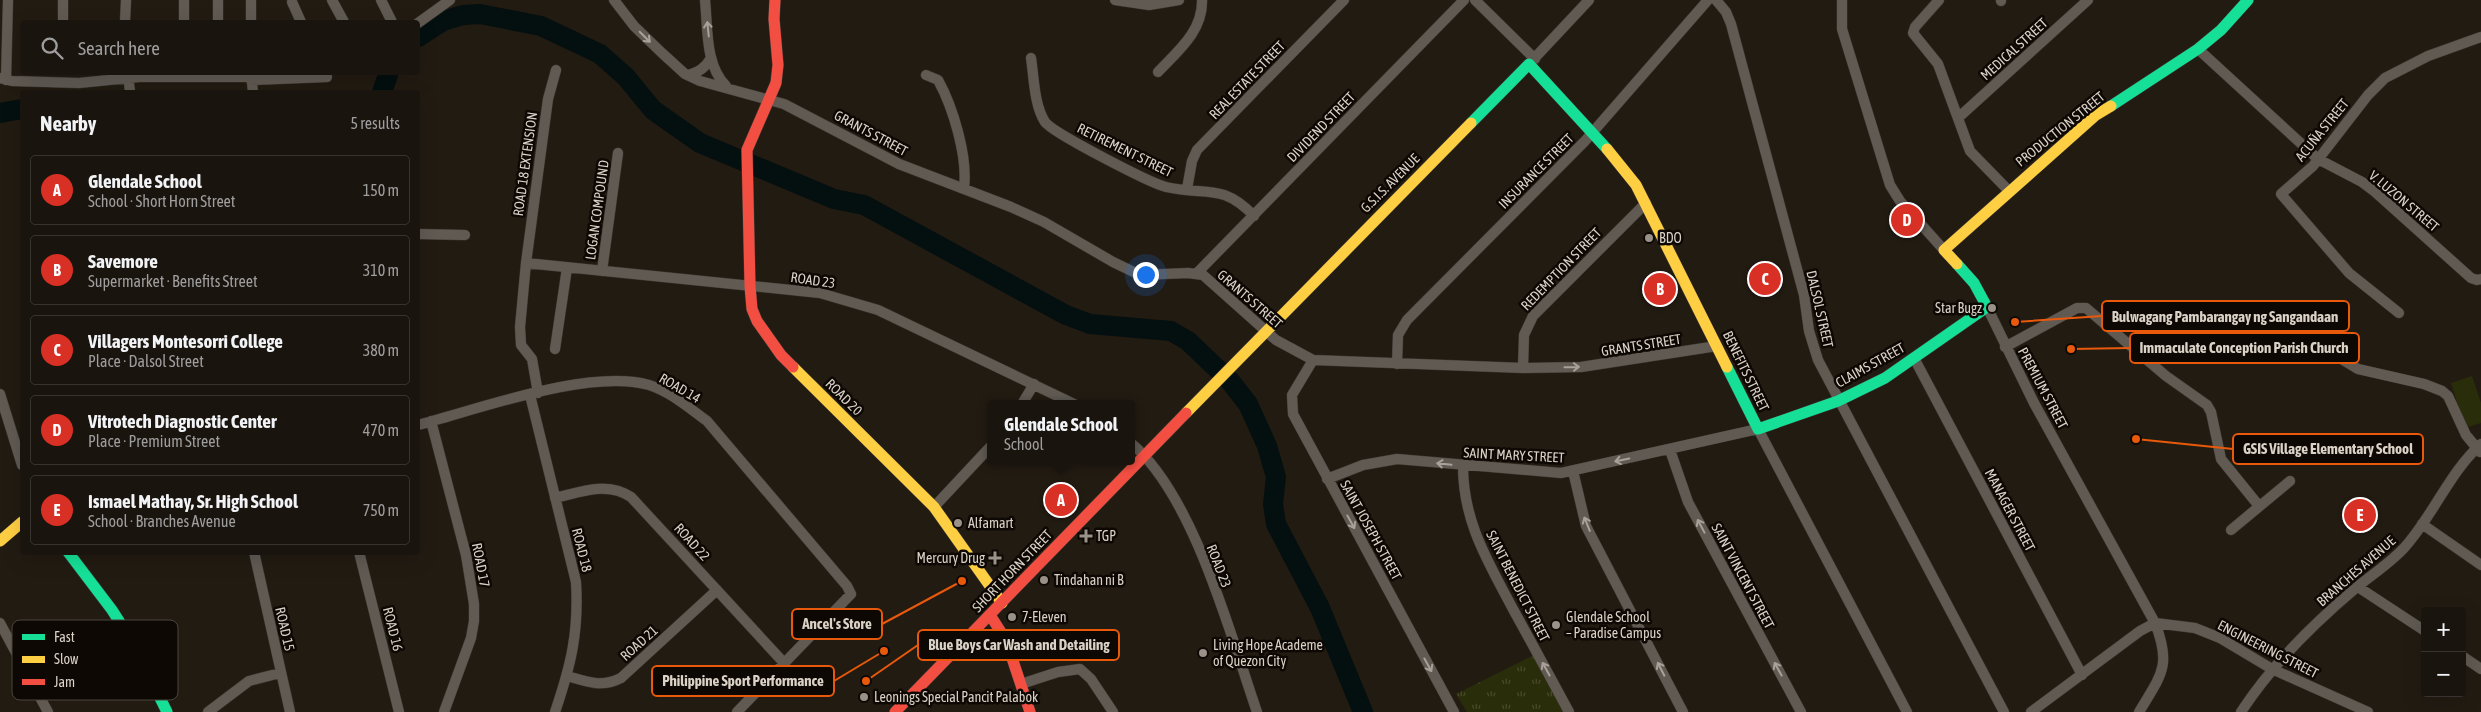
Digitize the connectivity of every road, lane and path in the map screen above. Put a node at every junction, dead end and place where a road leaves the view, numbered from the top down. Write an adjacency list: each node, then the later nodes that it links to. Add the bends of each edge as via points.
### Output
1 (8, 0): 50 (street)
2 (64, 0): 27 (street)
3 (126, 0): 28 (street)
4 (184, 0): 29 (street)
5 (218, 0): 30 (street)
6 (251, 0): 31 (street)
7 (332, 0): 33 (street)
8 (381, 0): 34 (street)
9 (450, 0): 35 (street)
10 (614, 0): 45 (street, one-way to 45, via 634,26)
11 (705, 0): 38 (street, one-way to 11)
12 (775, 0): 54 (street, via 773,22 778,74)
13 (1114, 0): 14 (street, via 1149,5)
14 (1179, 0)
15 (1202, 0): 42 (street, via 1199,24)
16 (1344, 0): 60 (street, REAL ESTATE STREET, via 1198,150 1192,161)
17 (1464, 0): 63 (street, DIVIDEND STREET)
18 (1475, 0): 40 (street, BENEFITS STREET)
19 (1589, 0): 40 (street, G.S.I.S. AVENUE)
20 (1708, 0): 56 (street, INSURANCE STREET)
21 (1716, 0): 90 (street, DALSOL STREET, via 1731,24 1804,295 1809,331 1818,360)
22 (1842, 0): 66 (street, PREMIUM STREET, via 1842,29 1890,185 1900,201)
23 (1939, 0): 55 (street, via 1914,27 1913,33 1938,64)
24 (2088, 0): 55 (street, MEDICAL STREET)
25 (2248, 0): 37 (street, PRODUCTION STREET, via 2221,30)
26 (292, 2): 32 (street)
27 (63, 20)
28 (125, 20)
29 (184, 20)
30 (218, 20)
31 (251, 20)
32 (300, 20)
33 (343, 20)
34 (391, 20)
35 (420, 22)
36 (2481, 37): 58 (street, ACUÑA STREET, via 2428,56 2385,78)
37 (2198, 49): 58 (street, V. LUZON STREET); 61 (street, PRODUCTION STREET, via 2096,115)
38 (711, 58): 45 (street, via 702,69); 52 (street, via 719,79)
39 (1030, 58): 60 (street, RETIREMENT STREET, via 1041,112 1052,128 1166,187)
40 (1532, 61): 56 (street, BENEFITS STREET); 76 (street, G.S.I.S. AVENUE)
41 (556, 70): 67 (street, ROAD 18 EXTENSION, via 548,100)
42 (1158, 72)
43 (178, 75): 51 (street)
44 (218, 75): 47 (street)
45 (688, 75): 52 (street, GRANTS STREET)
46 (926, 75): 59 (street, via 939,77 965,162)
47 (251, 77): 48 (street); 53 (street)
48 (327, 77)
49 (62, 78): 50 (street); 51 (street, via 91,83)
50 (3, 79)
51 (129, 83)
52 (727, 87): 54 (street, GRANTS STREET)
53 (252, 90)
54 (770, 99): 59 (street, GRANTS STREET, via 899,164); 72 (street, ROAD 20, via 747,150)
55 (1958, 118): 61 (street, via 1970,151)
56 (1593, 131): 62 (street, BENEFITS STREET, via 1625,169); 82 (street, INSURANCE STREET, via 1407,320 1398,334)
57 (618, 153): 69 (street, LOGAN COMPOUND)
58 (2318, 159): 71 (street, V. LUZON STREET, via 2374,191 2471,278); 74 (street, ACUÑA STREET, via 2281,194 2349,272)
59 (964, 188): 70 (street, GRANTS STREET, via 1044,222 1140,275)
60 (1187, 189): 63 (street, RETIREMENT STREET, via 1231,197)
61 (2009, 190): 66 (street, PRODUCTION STREET)
62 (1646, 203): 77 (street, BENEFITS STREET); 83 (street, REDEMPTION STREET, via 1533,316 1524,335)
63 (1254, 216): 70 (street, DIVIDEND STREET)
64 (420, 234): 65 (street)
65 (465, 235)
66 (1944, 250): 73 (street, PREMIUM STREET, via 1974,283)
67 (526, 264): 68 (street, ROAD 23); 87 (street, ROAD 18, via 520,339 532,359)
68 (567, 268): 69 (street, ROAD 23); 79 (street)
69 (602, 271): 72 (street, ROAD 23)
70 (1198, 273): 76 (street, GRANTS STREET)
71 (2479, 280)
72 (750, 286): 84 (street, ROAD 23, via 820,293 856,302); 106 (street, ROAD 20, via 752,309 772,345)
73 (1987, 307): 78 (street, PREMIUM STREET); 80 (street, CLAIMS STREET)
74 (2399, 313)
75 (2274, 318): 95 (street, via 2358,369 2442,391 2448,396 2466,435)
76 (1267, 331): 81 (street, GRANTS STREET, via 1288,348); 85 (street, G.S.I.S. AVENUE)
77 (1717, 346): 83 (street, GRANTS STREET, one-way to 77, via 1599,366); 93 (street, BENEFITS STREET)
78 (2005, 347): 105 (street, via 2077,308 2086,308 2166,376 2207,404 2221,459); 121 (street, PREMIUM STREET)
79 (555, 349)
80 (1914, 358): 90 (street, CLAIMS STREET, via 1885,378); 129 (street, MANAGER STREET)
81 (1313, 360): 82 (street, GRANTS STREET); 102 (street, SAINT JOSEPH STREET, via 1292,395 1292,410)
82 (1397, 364): 83 (street, GRANTS STREET)
83 (1523, 368)
84 (1034, 384): 88 (street); 89 (street, ROAD 23)
85 (1213, 386): 98 (street, SHORT HORN STREET)
86 (0, 394): 99 (street)
87 (534, 394): 91 (street, ROAD 14); 104 (street, ROAD 18); 125 (street, ROAD 14, via 608,380 629,381 651,386 679,400 707,421 851,594)
88 (1024, 400)
89 (1066, 400)
90 (1838, 401): 93 (street, CLAIMS STREET); 152 (street, DALSOL STREET)
91 (432, 421): 92 (street, ROAD 14); 140 (street, ROAD 17, via 466,555 474,604 471,638)
92 (420, 424)
93 (1758, 429): 97 (street, SAINT MARY STREET); 151 (street, BENEFITS STREET)
94 (1135, 446): 98 (street, ROAD 23)
95 (2479, 449): 108 (street, BRANCHES AVENUE, via 2466,460)
96 (987, 450): 106 (street)
97 (1670, 450): 101 (street, SAINT MARY STREET, one-way to 101); 150 (street, SAINT VINCENT STREET, one-way to 97, via 1688,502)
98 (1146, 455): 117 (street, SHORT HORN STREET); 146 (street, ROAD 23, via 1172,494 1199,550)
99 (20, 459)
100 (1463, 466): 101 (street, SAINT MARY STREET, via 1561,473); 102 (street, SAINT MARY STREET, one-way to 102, via 1396,459 1363,465); 148 (street, SAINT BENEDICT STREET, one-way to 100, via 1487,561 1471,524)
101 (1573, 471): 149 (street, one-way to 101, via 1586,526)
102 (1327, 479): 147 (street, SAINT JOSEPH STREET, one-way to 147)
103 (2290, 481): 105 (street)
104 (555, 498): 116 (street, ROAD 22, via 602,488 622,491 640,504); 130 (street, ROAD 18, via 576,582 578,611)
105 (2259, 506): 109 (street)
106 (934, 507): 117 (street, ROAD 20)
107 (20, 524): 110 (street)
108 (2422, 524): 114 (street); 115 (street, BRANCHES AVENUE, via 2393,560)
109 (2231, 530)
110 (0, 541)
111 (70, 555): 119 (street)
112 (255, 555): 128 (street, ROAD 15)
113 (360, 555): 139 (street, ROAD 16)
114 (2481, 565)
115 (2358, 587): 122 (street); 126 (street, BRANCHES AVENUE, via 2303,635)
116 (718, 590): 125 (street, ROAD 22); 130 (street, ROAD 21, via 621,678 609,684 596,685)
117 (1002, 603): 118 (street, SHORT HORN STREET)
118 (990, 615): 131 (street, via 1006,640); 143 (street, SHORT HORN STREET)
119 (118, 620)
120 (0, 623): 123 (street)
121 (2155, 623): 126 (street, ENGINEERING STREET, via 2195,628 2220,638); 129 (street); 154 (street, PREMIUM STREET, via 2164,650 2164,665)
122 (2421, 628)
123 (12, 645)
124 (2466, 659): 127 (street)
125 (785, 664): 142 (street)
126 (2272, 668): 134 (street, ENGINEERING STREET); 155 (street, BRANCHES AVENUE)
127 (2481, 669)
128 (280, 673): 137 (street, via 249,681); 138 (street, ROAD 15)
129 (2082, 675): 153 (street)
130 (567, 676): 141 (street, ROAD 18)
131 (1021, 684): 144 (street); 145 (street, via 1058,672 1080,669 1092,679)
132 (42, 700): 135 (street)
133 (161, 700): 136 (street)
134 (2347, 708): 156 (street, ENGINEERING STREET)
135 (48, 712)
136 (167, 712)
137 (208, 712)
138 (290, 712)
139 (399, 712)
140 (444, 712)
141 (555, 712)
142 (737, 712)
143 (895, 712)
144 (1030, 712)
145 (1113, 712)
146 (1257, 712)
147 (1454, 712)
148 (1569, 712)
149 (1683, 712)
150 (1801, 712)
151 (1907, 712)
152 (2004, 712)
153 (2031, 712)
154 (2139, 712)
155 (2241, 712)
156 (2368, 712)

